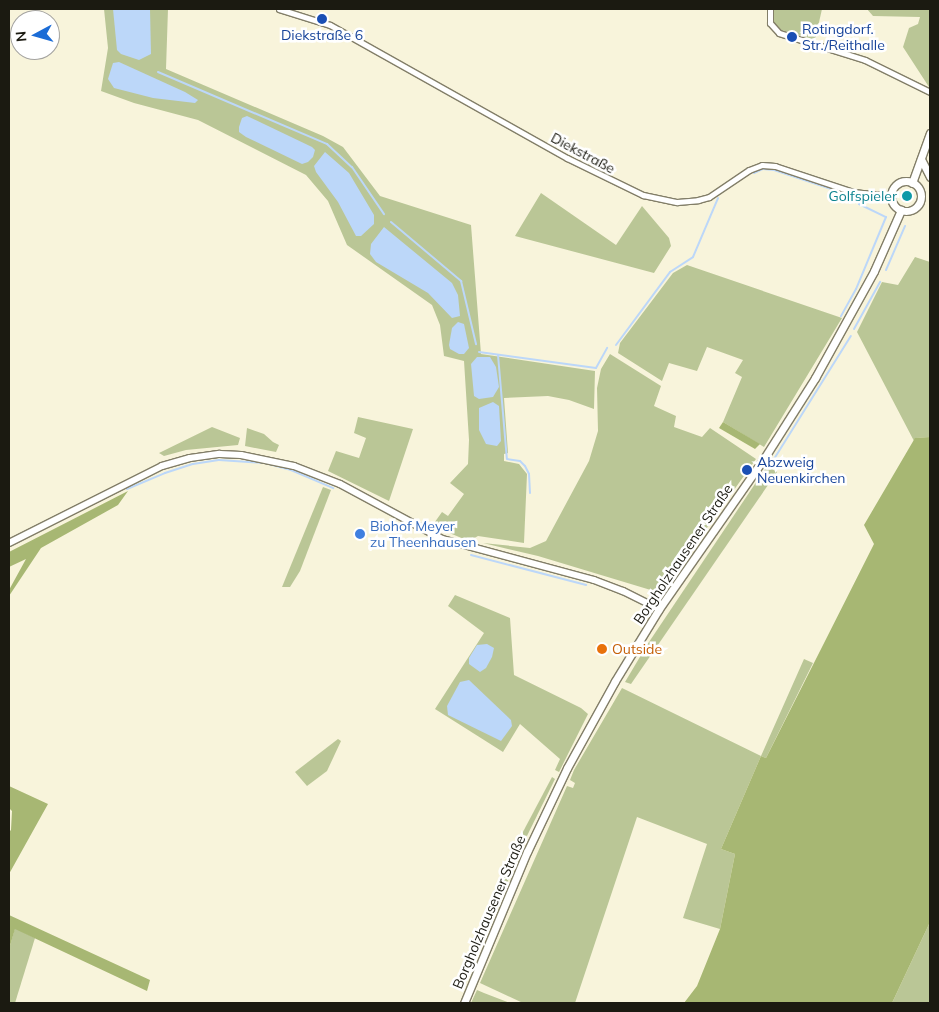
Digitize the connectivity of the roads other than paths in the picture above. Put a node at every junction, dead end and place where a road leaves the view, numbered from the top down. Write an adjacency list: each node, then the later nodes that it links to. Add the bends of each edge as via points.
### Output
1 (279, 9): 10 (street, Diekstraße, via 330,25 567,158 642,195 676,202 698,200 709,197 762,165 775,166 853,192)
2 (770, 9): 3 (street, via 773,28 779,33 865,60)
3 (930, 92)
4 (930, 133): 5 (main road)
5 (921, 159): 6 (main road); 7 (main road)
6 (930, 178)
7 (912, 183): 9 (main road); 10 (main road, via 898,184)
8 (930, 192): 9 (main road)
9 (921, 194): 11 (main road, via 916,208)
10 (891, 196): 11 (main road, via 894,205)
11 (901, 210): 13 (main road, Borgholzhausener Straße, via 870,280 815,378 763,460)
12 (9, 543): 13 (street, via 162,466 190,458 241,455 294,466 340,484 442,539 594,580)
13 (659, 609): 14 (main road, Borgholzhausener Straße, via 567,768 527,852)
14 (464, 1003)

